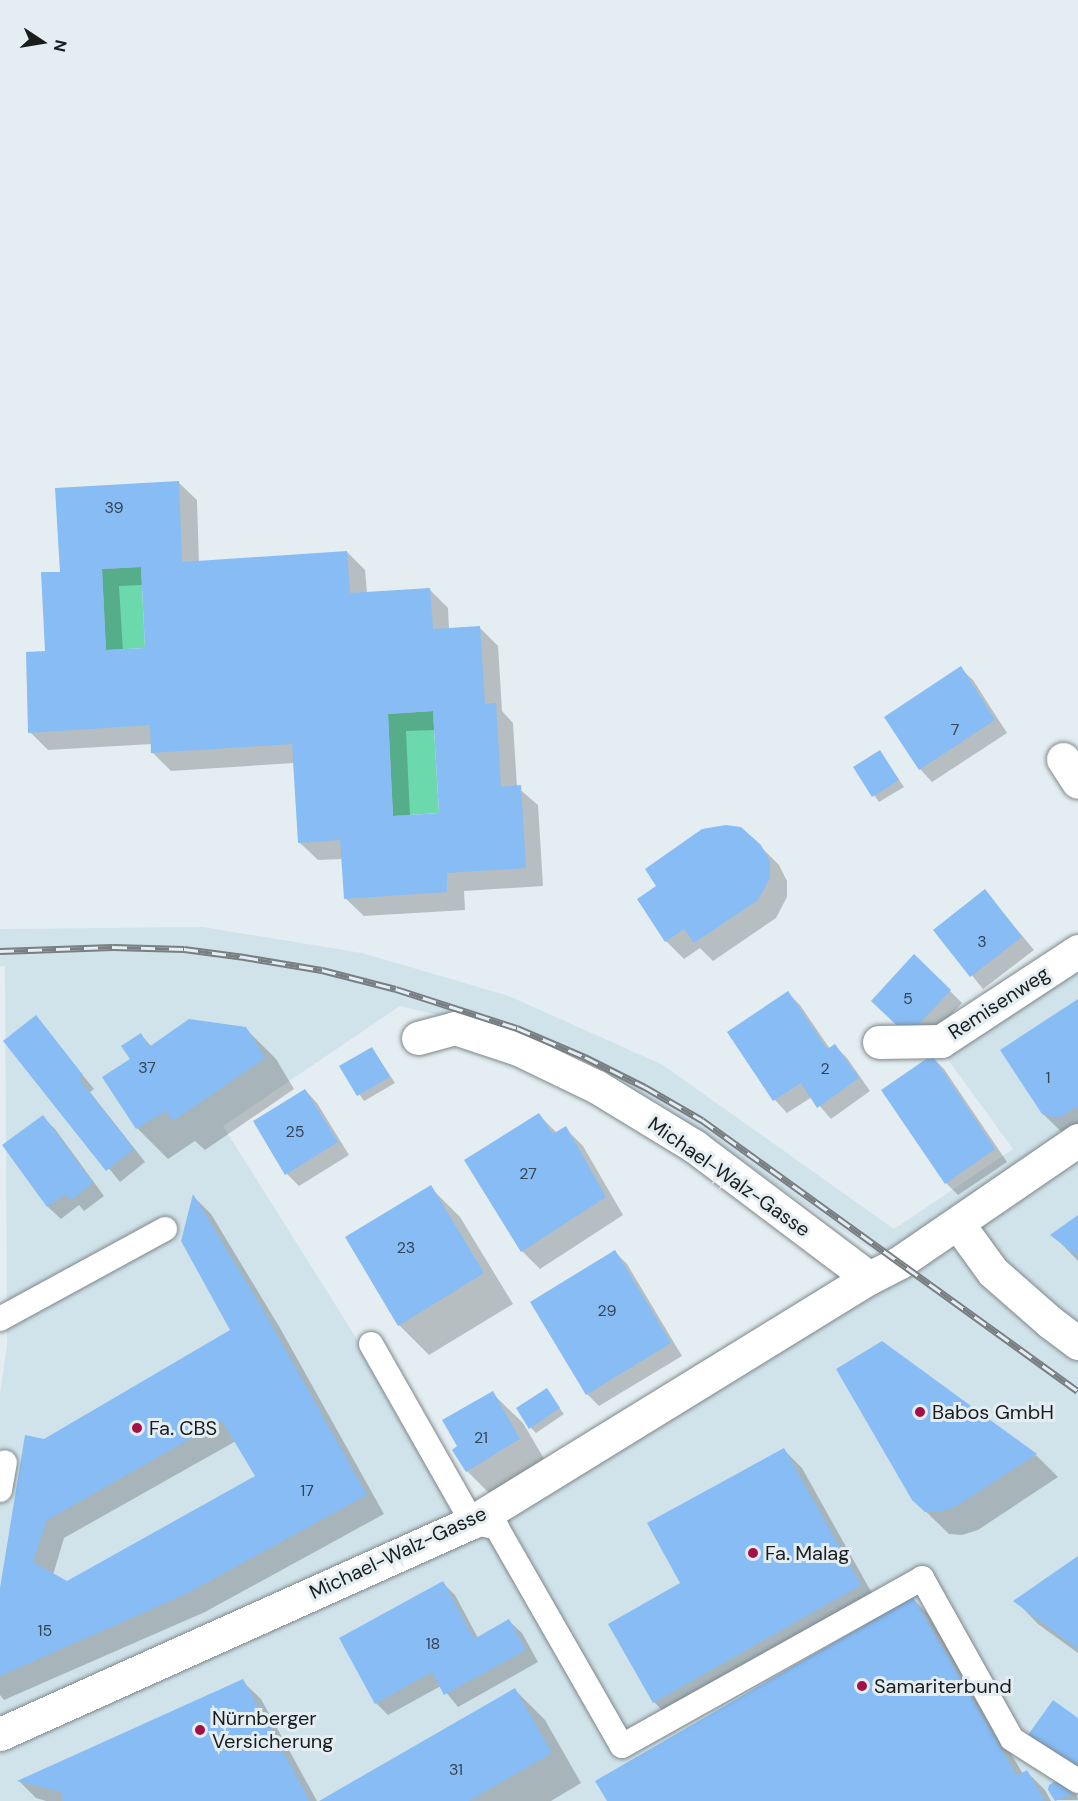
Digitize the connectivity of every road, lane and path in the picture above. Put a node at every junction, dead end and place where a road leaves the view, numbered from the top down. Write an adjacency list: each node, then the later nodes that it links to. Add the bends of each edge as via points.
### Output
1 (1078, 951): 3 (street, Remisenweg, via 941,1041)
2 (418, 1038): 7 (street, Michael-Walz-Gasse, via 455,1028 518,1049 597,1087 694,1146)
3 (879, 1042)
4 (1078, 1140): 5 (street, Michael-Walz-Gasse)
5 (958, 1224): 7 (street, Michael-Walz-Gasse); 9 (street, via 993,1272)
6 (165, 1229): 8 (lane)
7 (869, 1278): 13 (street, Michael-Walz-Gasse)
8 (0, 1318)
9 (1078, 1343)
10 (371, 1344): 13 (lane)
11 (5, 1462): 12 (lane)
12 (0, 1490)
13 (471, 1522): 14 (street, Michael-Walz-Gasse); 15 (lane, via 498,1528 622,1746 922,1578 1012,1739)
14 (0, 1734)
15 (1078, 1781)

